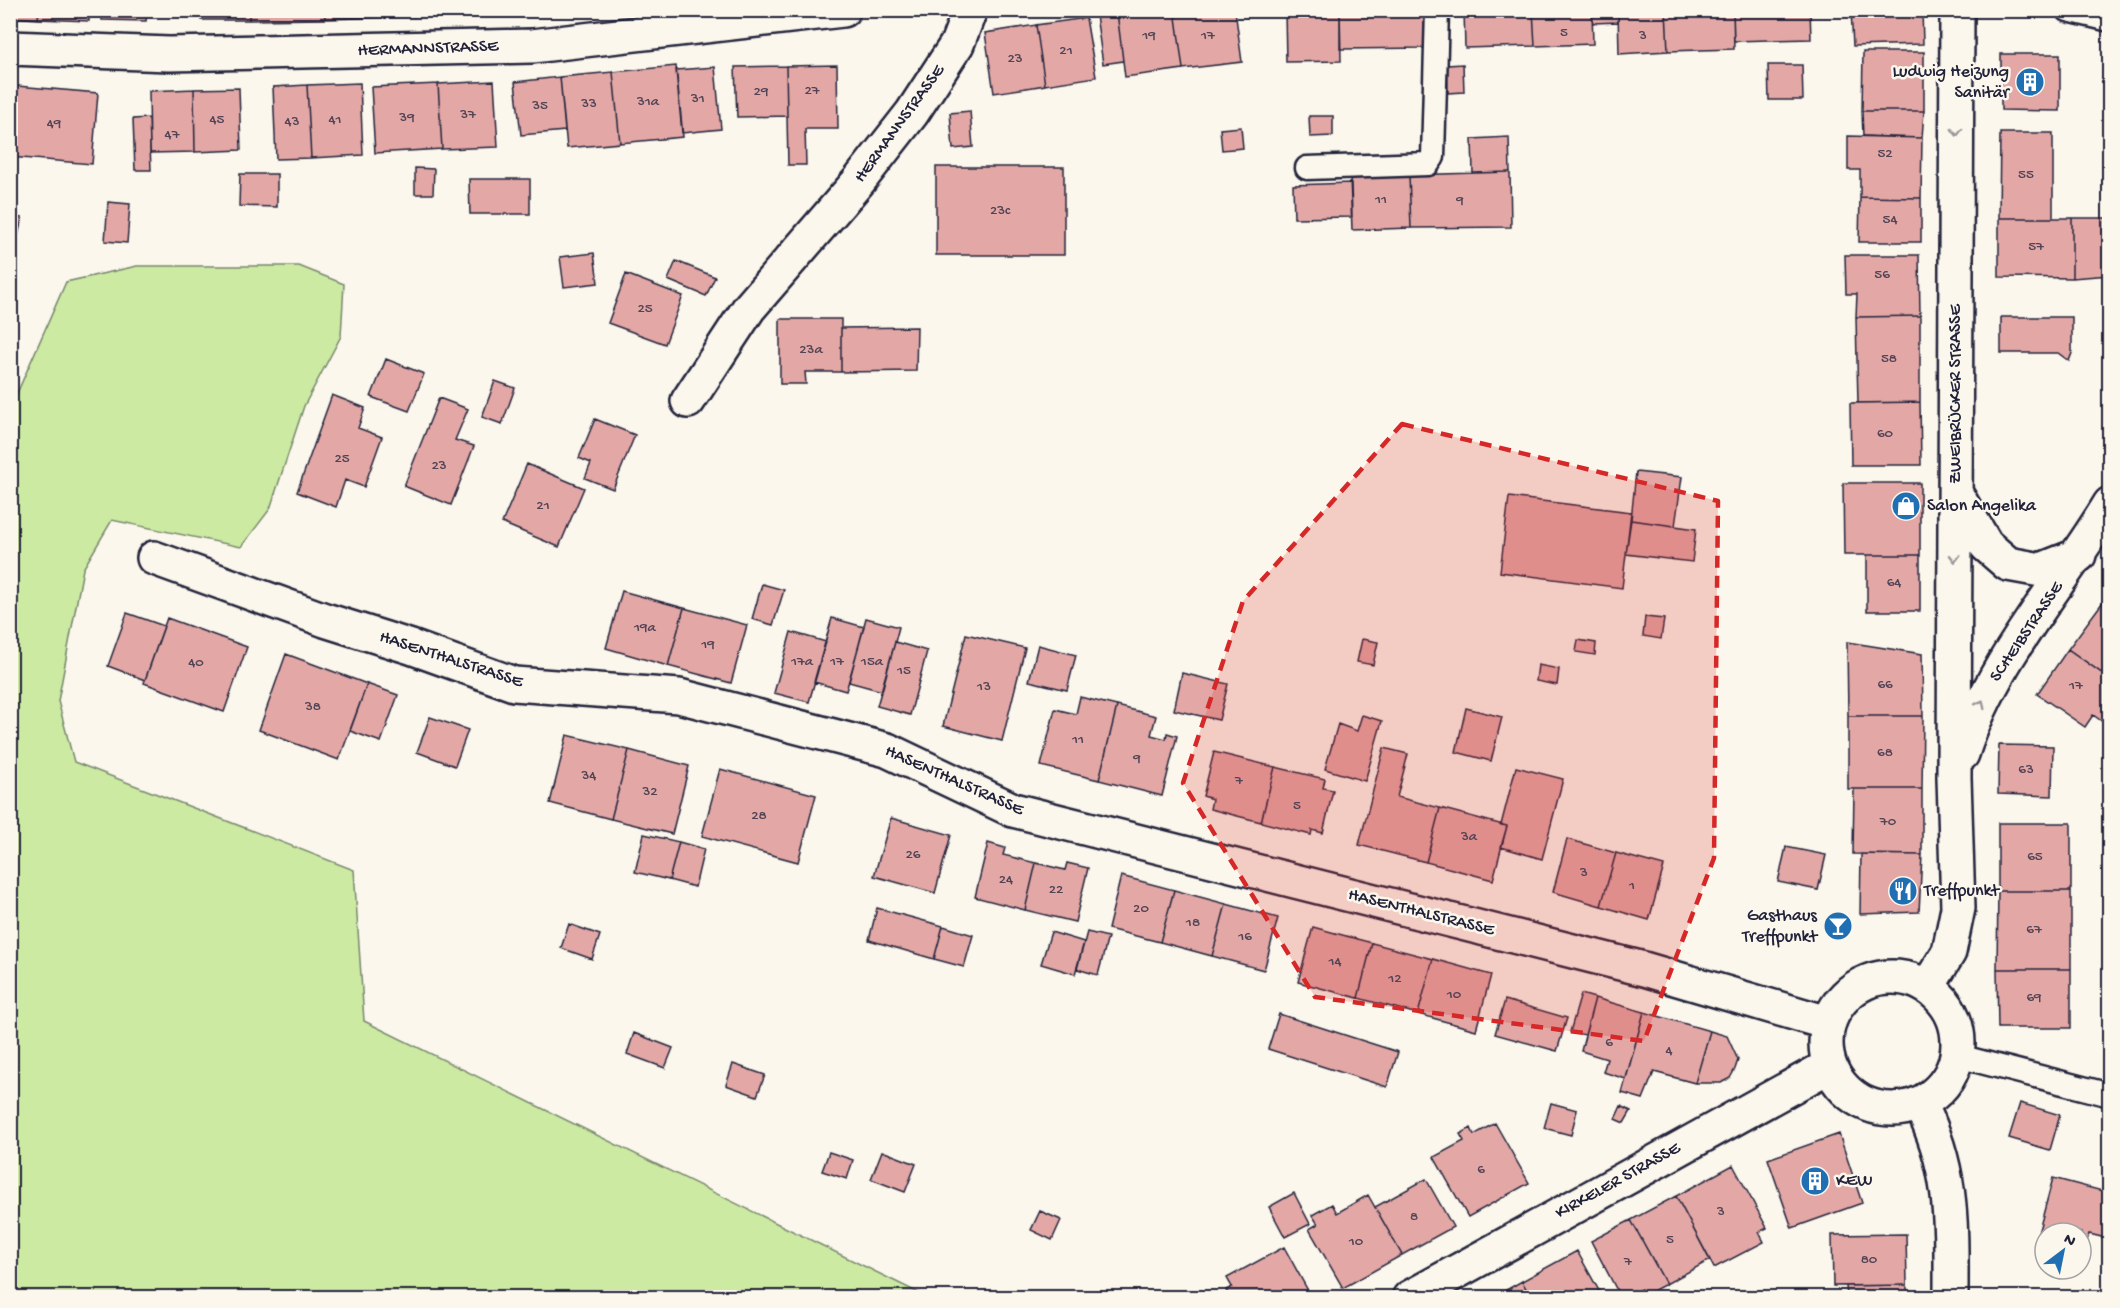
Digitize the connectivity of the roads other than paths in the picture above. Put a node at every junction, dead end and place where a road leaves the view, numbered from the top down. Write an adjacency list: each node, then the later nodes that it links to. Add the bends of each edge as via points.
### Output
1 (843, 10): 7 (street, HERMANNSTRASSE, via 532,46 169,54)
2 (970, 10): 9 (street, HERMANNSTRASSE, via 957,44 912,113 749,308)
3 (1437, 10): 8 (lane, via 1433,157 1428,164)
4 (1957, 10): 10 (street, ZWEIBRÜCKER STRASSE, one-way to 10)
5 (2068, 10): 6 (lane)
6 (2109, 20)
7 (10, 48)
8 (1307, 168)
9 (688, 401)
10 (1956, 493): 12 (street, SCHEIBSTRASSE, via 1986,545 2008,564 2041,570); 14 (street, ZWEIBRÜCKER STRASSE, one-way to 14)
11 (2109, 504): 12 (street, SCHEIBSTRASSE)
12 (2079, 555): 14 (street, SCHEIBSTRASSE, one-way to 12, via 1971,724 2002,662)
13 (154, 558): 16 (street, HASENTHALSTRASSE, via 514,684 679,696 887,750 1013,810 1644,969)
14 (1954, 778): 15 (street, ZWEIBRÜCKER STRASSE, via 1958,908 1949,952)
15 (1928, 986): 16 (street, via 1899,977 1868,981 1851,990); 17 (street, via 1953,1016)
16 (1828, 1023): 18 (street, via 1825,1045)
17 (1958, 1056): 19 (lane); 20 (street, via 1951,1076 1938,1092)
18 (1829, 1066): 20 (street, via 1840,1085 1856,1100 1877,1108 1899,1110); 21 (street, KIRKELER STRASSE)
19 (2109, 1095)
20 (1920, 1104): 22 (street, via 1936,1135 1948,1181)
21 (1408, 1298)
22 (1951, 1298)

